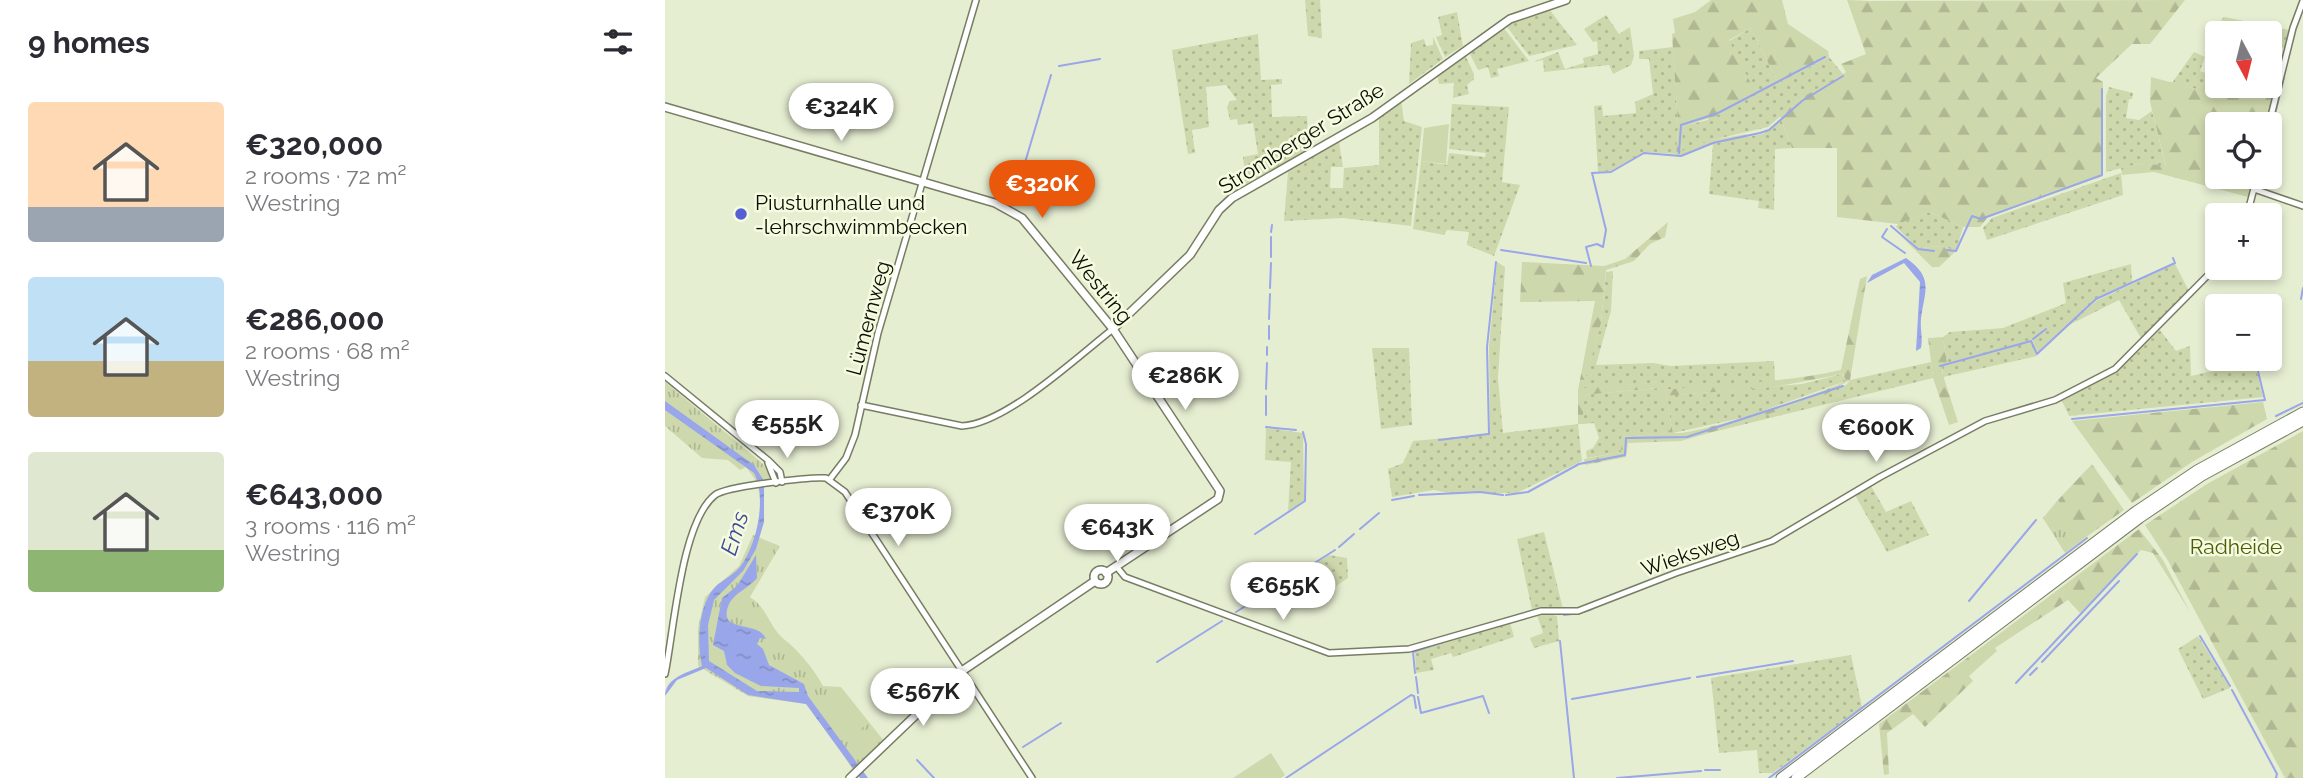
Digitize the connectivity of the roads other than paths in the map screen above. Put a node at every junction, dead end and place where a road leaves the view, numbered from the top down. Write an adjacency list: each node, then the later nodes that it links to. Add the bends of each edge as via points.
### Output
1 (977, 0): 6 (street, Lümernweg)
2 (1566, 0): 11 (main road, Stromberger Straße, via 1503,23 1372,118 1232,198 1190,254)
3 (2303, 1): 5 (street)
4 (665, 107): 6 (main road, Westring)
5 (2272, 112)
6 (923, 182): 11 (main road, Westring, via 1016,213); 13 (street, Lümernweg)
7 (2254, 189): 8 (street); 9 (street)
8 (2250, 203)
9 (2303, 206)
10 (2205, 278): 18 (street, Wieksweg, via 2115,369 2055,400 1985,421 1772,541 1578,611 1541,611 1409,649 1329,653 1137,582 1123,576)
11 (1113, 329): 13 (street, Stromberger Straße, via 1022,399 977,425 962,426); 18 (main road, Westring, via 1220,491 1218,499)
12 (665, 376): 17 (street, via 763,457)
13 (861, 405): 16 (street, Lümernweg, via 850,449)
14 (2303, 412): 23 (highway, via 2227,452 2136,511)
15 (2303, 421): 24 (highway, via 2202,476 2140,518)
16 (830, 479): 17 (street); 19 (street, via 845,492)
17 (779, 483): 20 (street, via 724,490 706,505 684,560)
18 (1117, 566): 19 (main road, Westring, via 1106,573 1105,582 1095,581)
19 (962, 671): 21 (main road); 22 (street)
20 (665, 674)
21 (851, 777)
22 (1032, 778)
23 (1781, 778)
24 (1796, 778)

